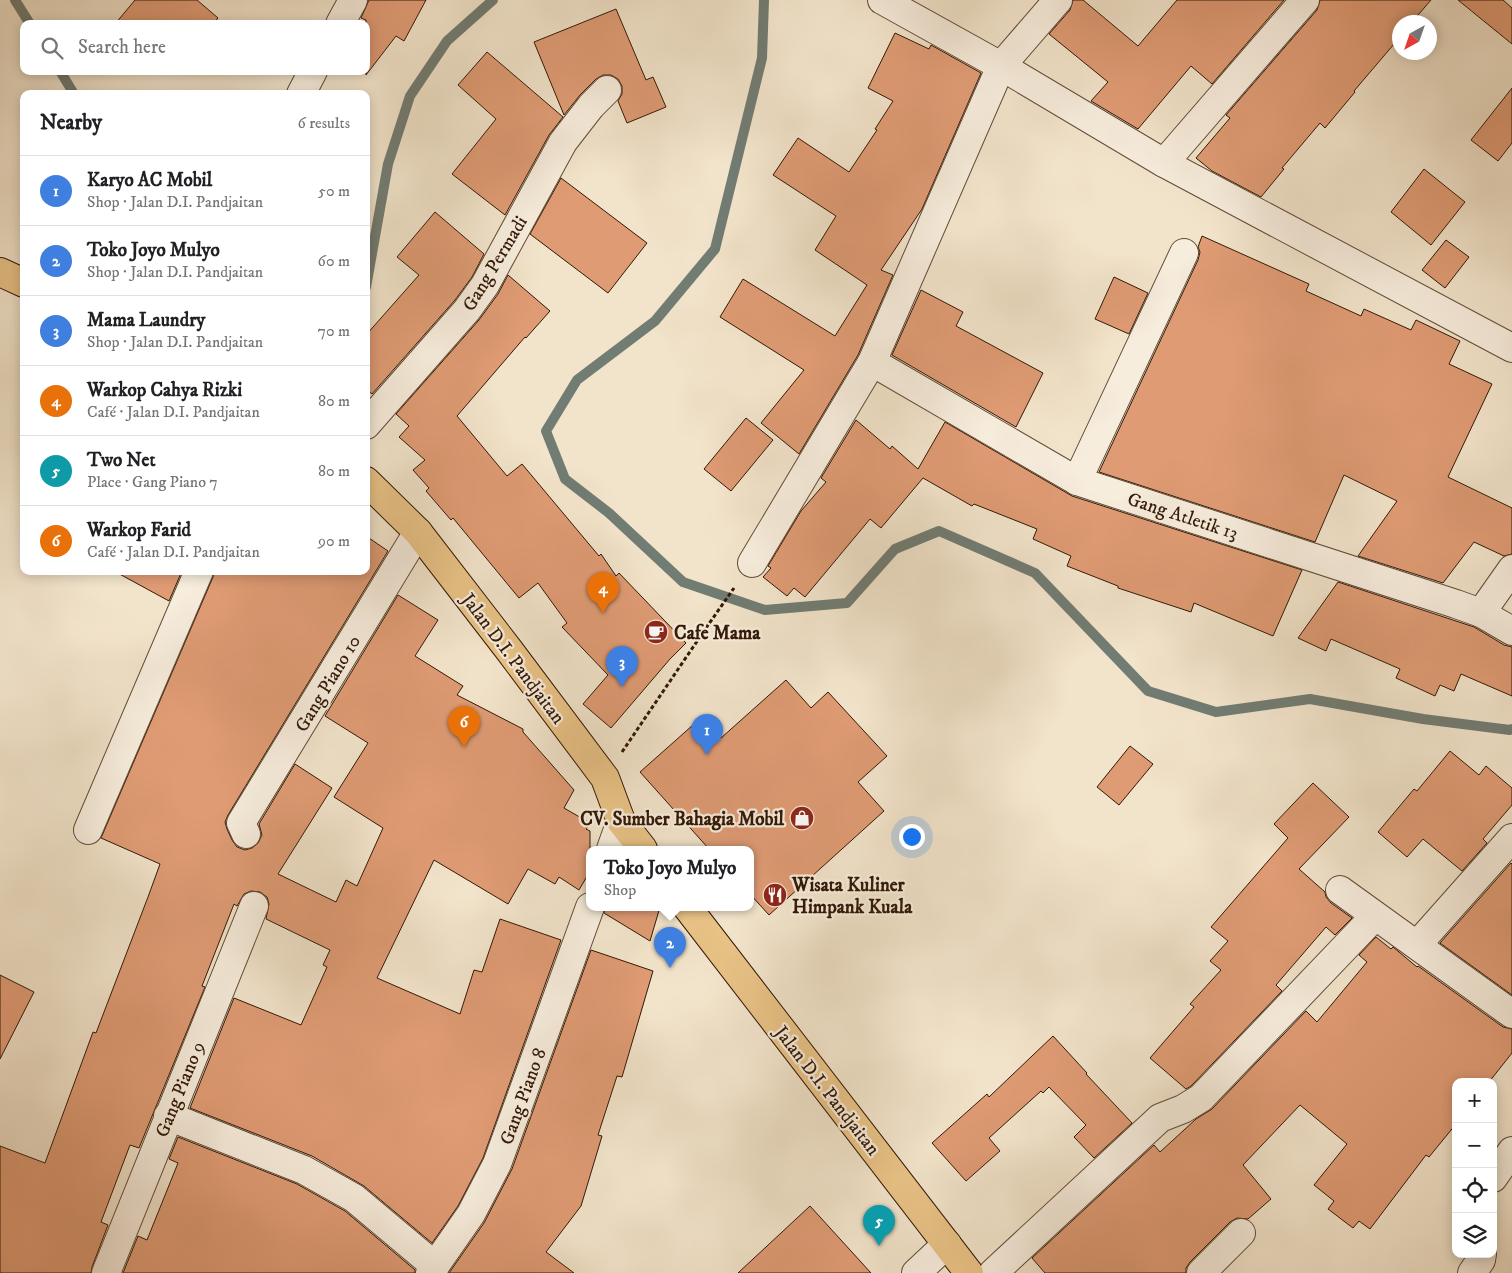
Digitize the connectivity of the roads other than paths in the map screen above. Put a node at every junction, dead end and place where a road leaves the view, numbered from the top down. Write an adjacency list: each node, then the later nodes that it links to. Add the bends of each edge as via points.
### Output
1 (354, 0): 5 (street)
2 (882, 0): 6 (street)
3 (1058, 0): 6 (street)
4 (1305, 0): 10 (street)
5 (342, 20)
6 (1001, 66): 10 (street); 15 (street)
7 (312, 75): 8 (street)
8 (303, 90)
9 (607, 90): 16 (street, Gang Permadi, via 563,142 485,285)
10 (1164, 163): 14 (street)
11 (1184, 253): 17 (street)
12 (0, 272): 13 (main road)
13 (20, 281)
14 (1512, 348)
15 (872, 362): 17 (street, Gang Atletik 13); 20 (street)
16 (370, 420)
17 (1077, 481): 23 (street, Gang Atletik 13)
18 (370, 485): 19 (main road, Jalan D.I. Pandjaitan)
19 (418, 532): 25 (main road, Jalan D.I. Pandjaitan, via 604,778); 27 (street, Gang Piano 10, via 241,823)
20 (752, 563)
21 (1512, 569): 23 (street)
22 (197, 575): 26 (street)
23 (1481, 613): 24 (street, Gang Atletik 13)
24 (1512, 631)
25 (621, 821): 29 (street); 30 (main road, Jalan D.I. Pandjaitan)
26 (88, 830)
27 (246, 834)
28 (1512, 838): 36 (street)
29 (612, 846)
30 (641, 846)
31 (1340, 890): 35 (street)
32 (254, 906): 38 (street, Gang Piano 9)
33 (589, 911): 44 (street, Gang Piano 8, via 498,1164 471,1214)
34 (690, 911): 42 (main road, Jalan D.I. Pandjaitan)
35 (1375, 916): 36 (street); 48 (street, via 1201,1098 1160,1118)
36 (1417, 946): 37 (street)
37 (1512, 1014)
38 (168, 1116): 44 (street, via 304,1170 354,1198); 45 (street, Gang Piano 9)
39 (1512, 1151): 40 (street)
40 (1497, 1172)
41 (1241, 1233): 49 (street)
42 (947, 1244): 46 (street); 47 (main road, Jalan D.I. Pandjaitan)
43 (1481, 1258): 50 (street)
44 (432, 1270)
45 (106, 1273)
46 (916, 1273)
47 (968, 1273)
48 (993, 1273)
49 (1201, 1273)
50 (1472, 1273)

